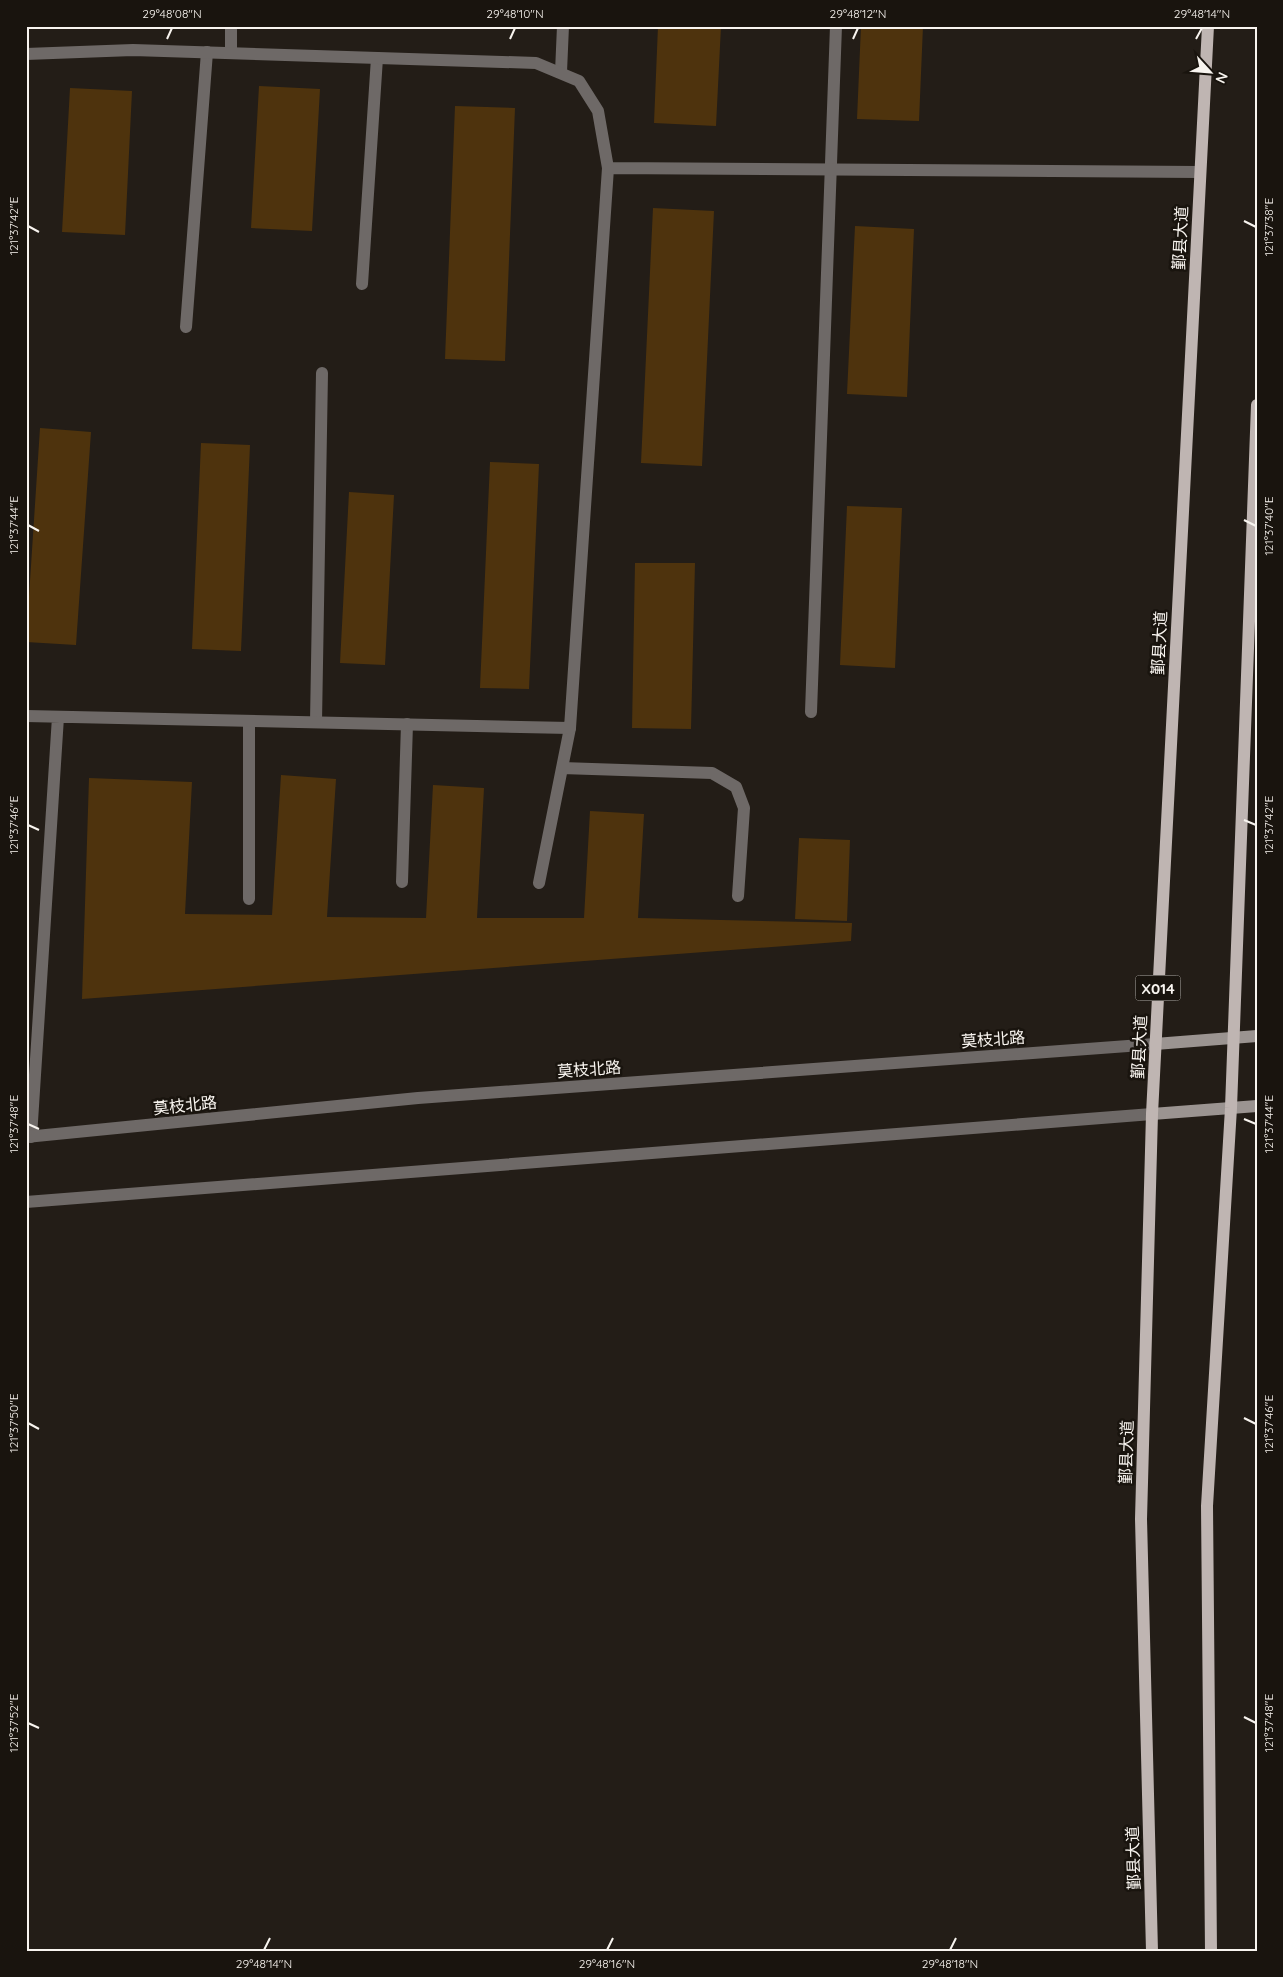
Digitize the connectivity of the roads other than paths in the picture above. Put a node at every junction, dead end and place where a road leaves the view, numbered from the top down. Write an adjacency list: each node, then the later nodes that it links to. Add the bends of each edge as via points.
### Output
1 (231, 26): 6 (street)
2 (563, 26): 9 (street)
3 (836, 26): 11 (street)
4 (1208, 26): 12 (main road, 鄞县大道 / X014)
5 (207, 52): 6 (street); 7 (street, via 133,50); 14 (street)
6 (231, 53): 8 (street)
7 (26, 54)
8 (377, 58): 9 (street, via 536,63); 13 (street)
9 (561, 72): 10 (street, via 579,81 598,111)
10 (608, 168): 11 (street); 23 (street)
11 (831, 169): 12 (street); 17 (street)
12 (1199, 172): 31 (main road, 鄞县大道 / X014)
13 (362, 284)
14 (186, 327)
15 (322, 373): 21 (street)
16 (1257, 405): 30 (main road)
17 (812, 712)
18 (26, 716): 19 (street)
19 (58, 717): 20 (street); 35 (street)
20 (249, 721): 21 (street); 28 (street)
21 (316, 722): 22 (street)
22 (407, 724): 23 (street); 25 (street)
23 (570, 728): 24 (street)
24 (562, 768): 26 (street); 27 (street, via 712,773 736,787 744,808)
25 (402, 882)
26 (539, 883)
27 (738, 896)
28 (249, 899)
29 (1257, 1036): 30 (main road)
30 (1233, 1038): 31 (main road); 33 (main road)
31 (1155, 1044): 34 (main road, 鄞县大道 / X014); 35 (street, 莫枝北路, via 418,1098)
32 (1257, 1106): 33 (main road)
33 (1231, 1108): 34 (main road); 38 (main road, via 1208,1506)
34 (1152, 1114): 36 (street); 37 (main road, 鄞县大道 / X014, via 1140,1519)
35 (29, 1137)
36 (26, 1202)
37 (1152, 1951)
38 (1211, 1951)

